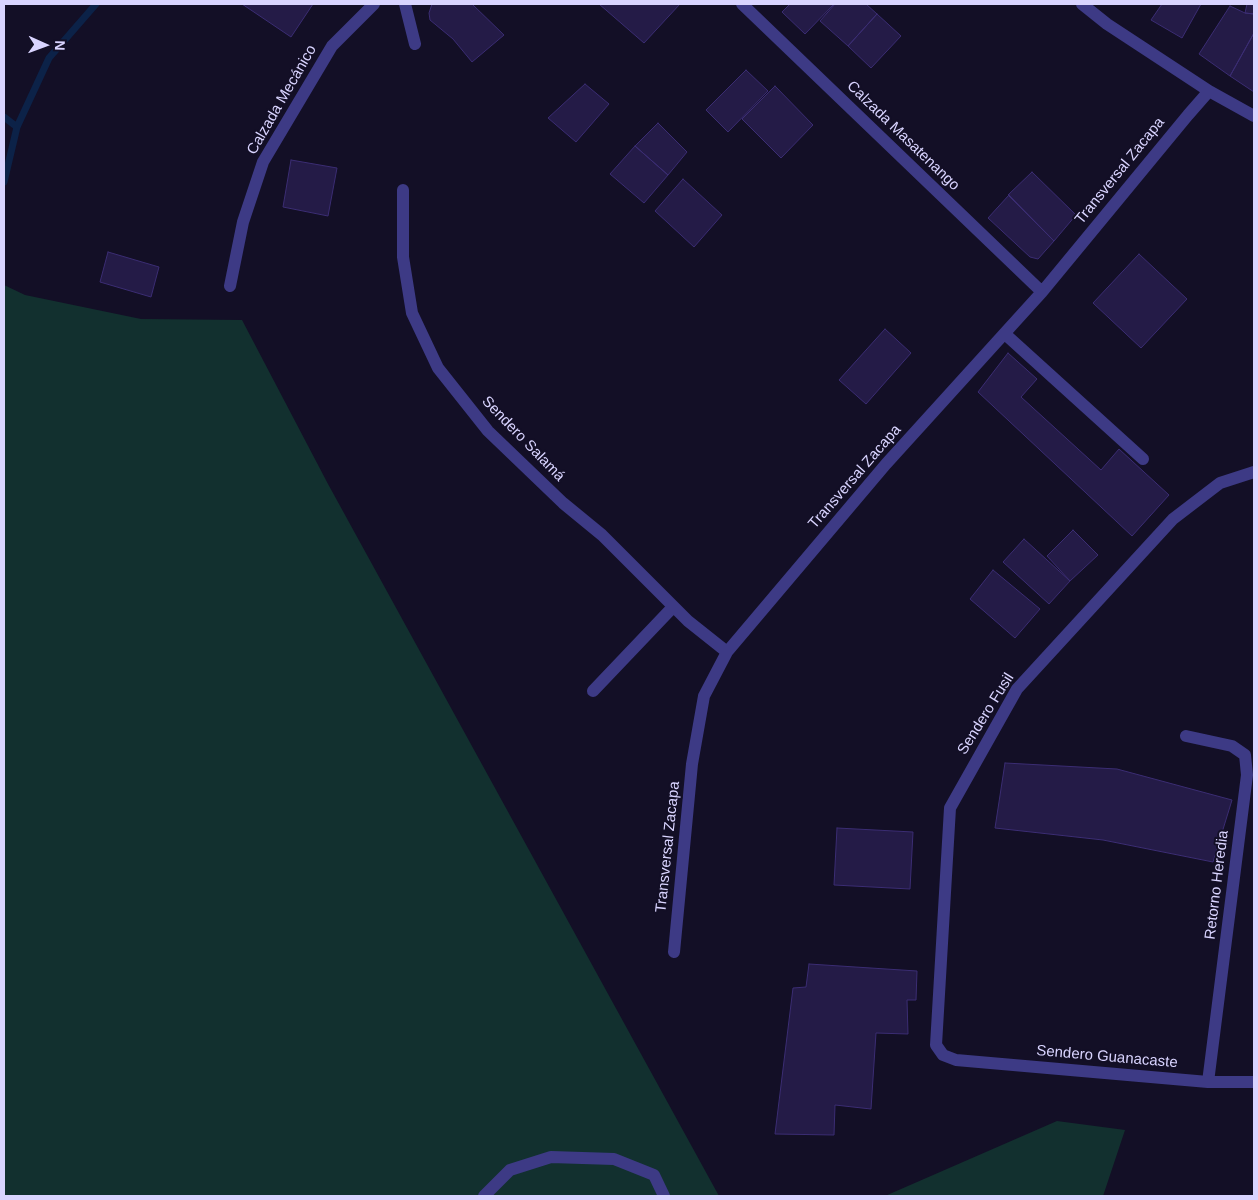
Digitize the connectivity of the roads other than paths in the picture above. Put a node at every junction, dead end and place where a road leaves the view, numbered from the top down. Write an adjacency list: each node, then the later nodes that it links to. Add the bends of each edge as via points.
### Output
1 (374, 4): 9 (street, Calzada Mecánico, via 332,46 263,162 243,222)
2 (405, 4): 5 (street)
3 (742, 4): 10 (street, Calzada Masatenango)
4 (1082, 4): 6 (street)
5 (415, 44)
6 (1209, 91): 7 (street); 10 (street, Transversal Zacapa)
7 (1254, 116)
8 (403, 190): 14 (street, Sendero Salamá, via 402,257 412,313 438,368 488,431 563,503 602,535)
9 (230, 286)
10 (1042, 292): 11 (street, Transversal Zacapa)
11 (1005, 334): 12 (street); 15 (street, Transversal Zacapa, via 886,464)
12 (1143, 459)
13 (1254, 472): 19 (street, Sendero Fusil, via 1220,483 1173,519 1017,689 950,808 936,1045 944,1055)
14 (673, 607): 15 (street, Sendero Salamá); 16 (street)
15 (727, 652): 18 (street, Transversal Zacapa, via 704,696 692,764)
16 (593, 691)
17 (1186, 736): 20 (street, Retorno Heredia, via 1232,746 1245,755 1247,775)
18 (674, 952)
19 (956, 1060): 20 (street, Sendero Guanacaste)
20 (1208, 1082): 21 (street, Sendero Guanacaste)
21 (1254, 1082)
22 (484, 1196): 23 (street, via 510,1170 551,1157 614,1159 654,1175)
23 (664, 1196)

